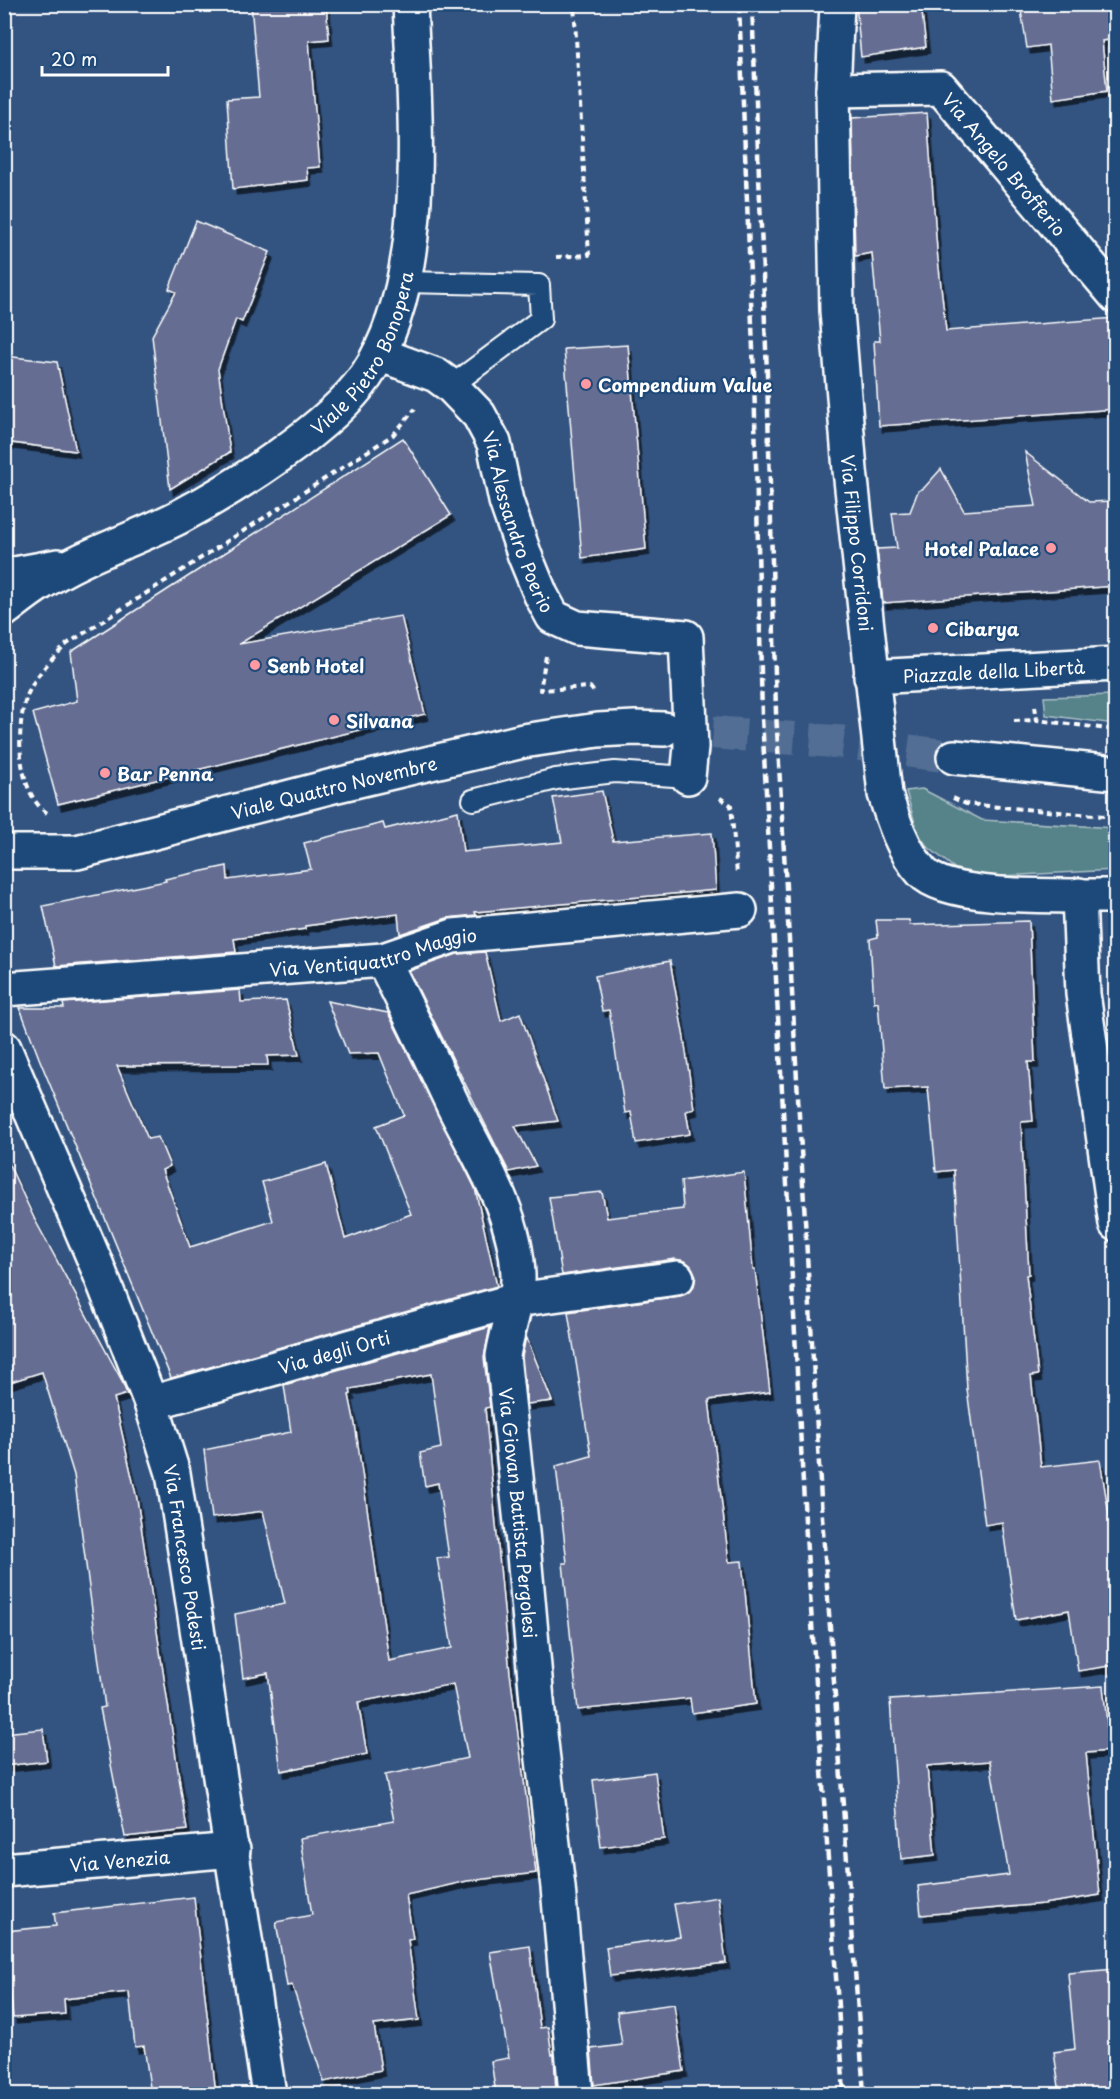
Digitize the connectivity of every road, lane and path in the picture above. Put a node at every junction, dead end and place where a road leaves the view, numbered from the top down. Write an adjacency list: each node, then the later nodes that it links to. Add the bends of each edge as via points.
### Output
1 (410, 4): 6 (street, Viale Pietro Bonopera, via 415,169)
2 (574, 4): 5 (path, via 589,255)
3 (837, 4): 4 (street, Via Filippo Corridoni)
4 (833, 90): 7 (street, Via Angelo Brofferio, via 942,88); 15 (street, Via Filippo Corridoni, via 837,311)
5 (548, 258)
6 (404, 282): 8 (street, Viale Pietro Bonopera); 9 (lane, via 539,285 541,319)
7 (1116, 296)
8 (379, 354): 9 (street, Via Alessandro Poerio, via 436,375); 11 (street, Viale Pietro Bonopera, via 342,405 260,468 179,517 80,561)
9 (452, 386): 24 (street, Via Alessandro Poerio, via 479,416 494,443 506,501 529,566 553,617 578,628 686,637)
10 (416, 408): 22 (path, via 393,435 67,644 26,697 21,731)
11 (18, 583): 12 (street, Viale Pietro Bonopera); 13 (street)
12 (4, 610)
13 (4, 629)
14 (1116, 664): 15 (street, Piazzale della Libertà)
15 (871, 677): 27 (street, Via Filippo Corridoni, via 885,794 906,849 923,873 937,883 978,893)
16 (590, 687): 17 (path)
17 (540, 690)
18 (1035, 700): 20 (path, via 1037,720)
19 (664, 729): 26 (street, Viale Quattro Novembre, via 598,730 523,741 77,852)
20 (1116, 730)
21 (954, 757): 23 (street)
22 (22, 769)
23 (1116, 773)
24 (688, 777): 25 (lane, via 615,772 556,779); 29 (path, via 731,805)
25 (473, 800)
26 (4, 852)
27 (1079, 895): 28 (street, Via Filippo Corridoni); 33 (street, via 1083,994)
28 (1116, 896)
29 (740, 910): 30 (street, Via Ventiquattro Maggio, via 453,936)
30 (383, 960): 31 (street, Via Ventiquattro Maggio); 36 (street, Via Giovan Battista Pergolesi, via 497,1192 513,1237 518,1275)
31 (4, 989)
32 (4, 1048): 37 (street, Via Francesco Podesti)
33 (1112, 1166): 34 (street)
34 (1116, 1224)
35 (677, 1278): 36 (street, Via degli Orti)
36 (516, 1300): 37 (street, Via degli Orti); 41 (street, Via Giovan Battista Pergolesi, via 502,1356)
37 (151, 1403): 38 (street, Via Francesco Podesti, via 173,1473)
38 (232, 1850): 39 (street, Via Venezia); 40 (street, Via Francesco Podesti)
39 (4, 1870)
40 (268, 2094)
41 (576, 2094)

